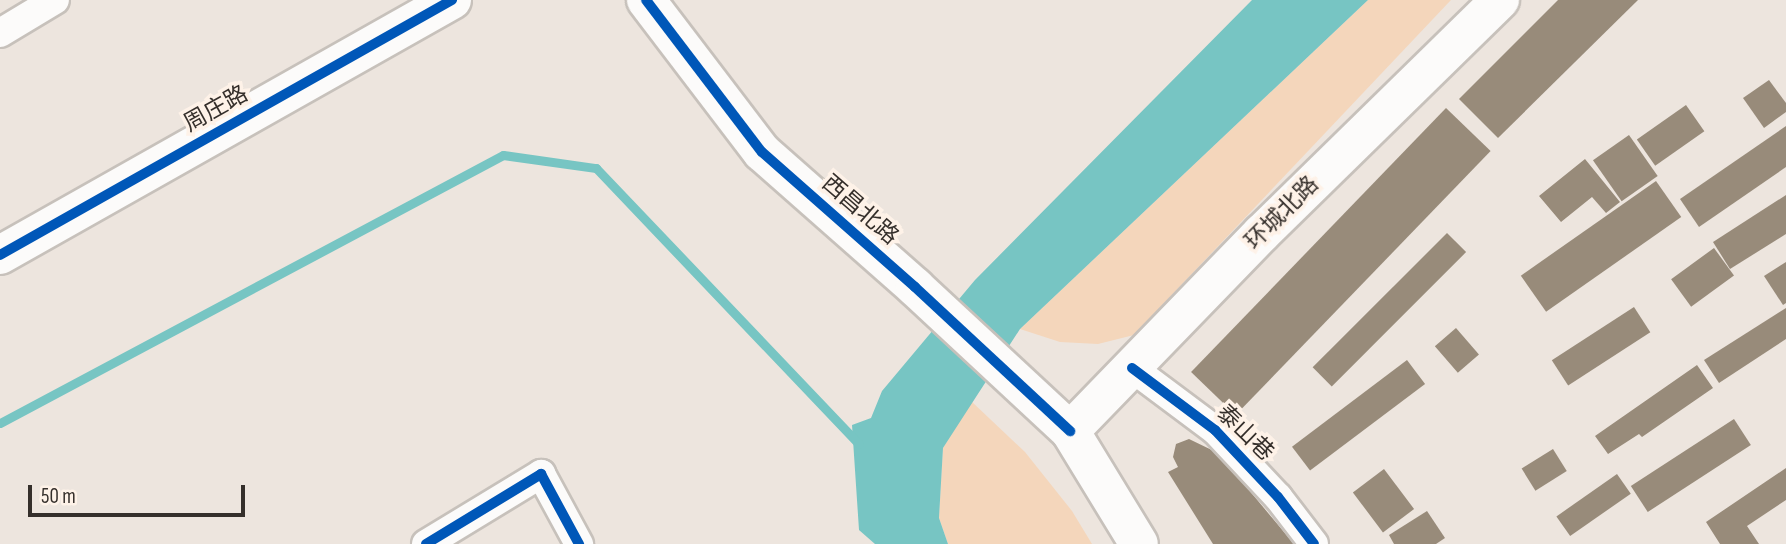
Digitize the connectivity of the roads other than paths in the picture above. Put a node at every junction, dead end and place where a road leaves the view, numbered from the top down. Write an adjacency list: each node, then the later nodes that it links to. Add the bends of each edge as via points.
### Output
1 (55, 0): 5 (street)
2 (452, 0): 6 (street, 周庄路)
3 (646, 0): 8 (street, 西昌北路, via 762,152)
4 (1500, 0): 7 (street, 环城北路, via 1262,233)
5 (0, 33)
6 (0, 255)
7 (1132, 368): 8 (street, 环城北路); 12 (street, 泰山巷, via 1215,430 1278,497)
8 (1070, 431): 11 (street, 西昌北路)
9 (426, 544): 10 (street, via 541,474)
10 (579, 544)
11 (1139, 544)
12 (1314, 544)

